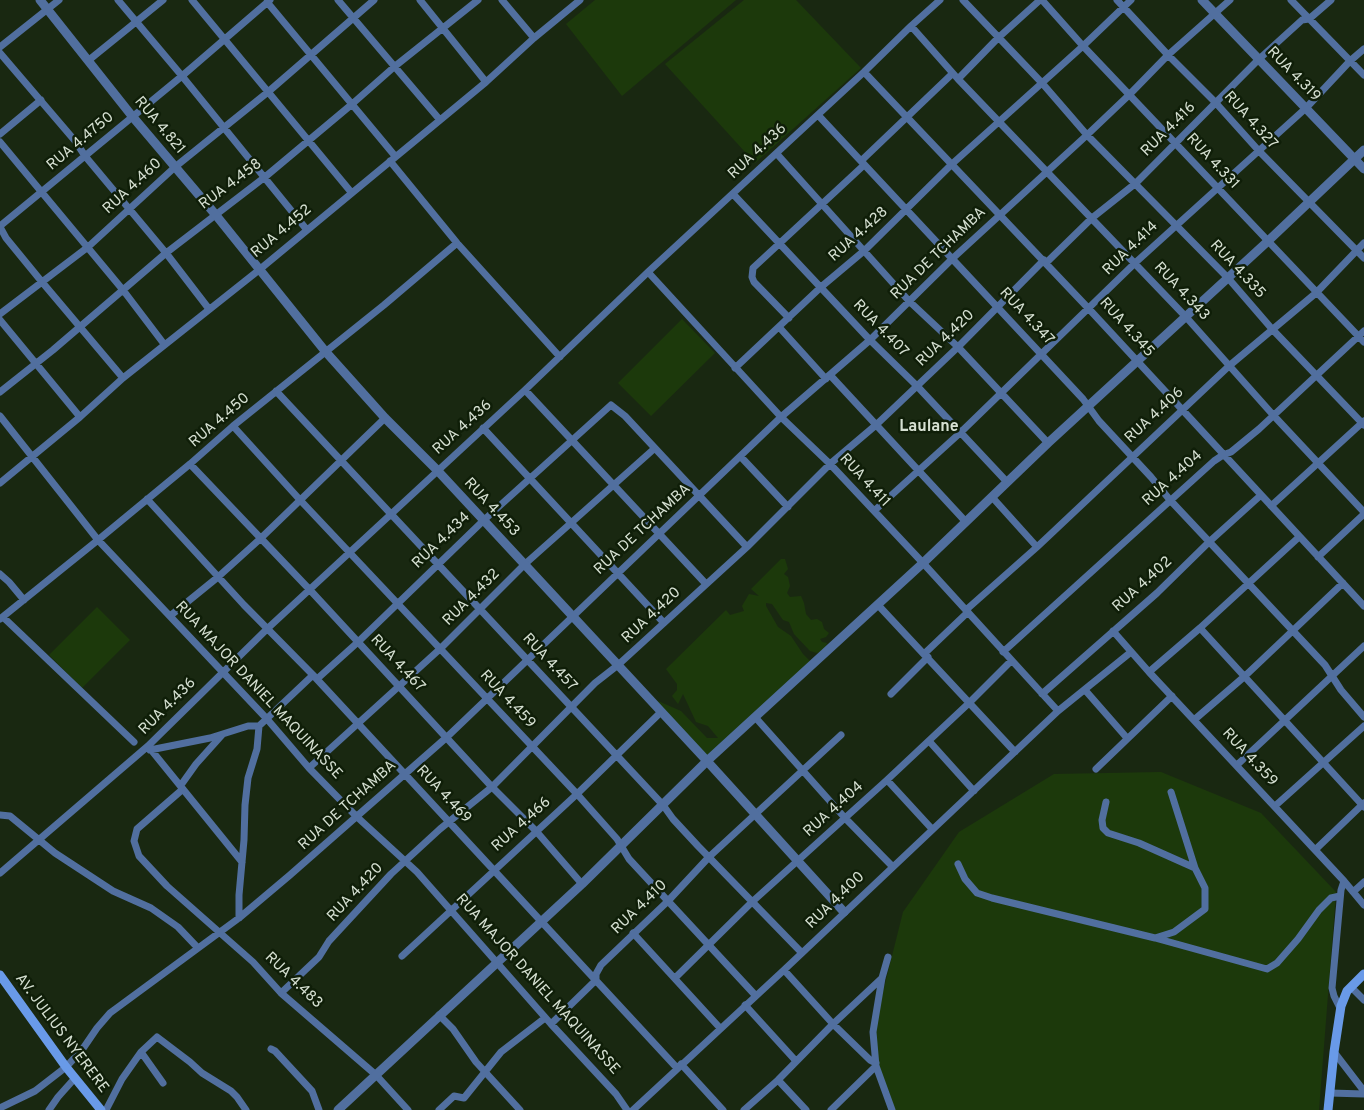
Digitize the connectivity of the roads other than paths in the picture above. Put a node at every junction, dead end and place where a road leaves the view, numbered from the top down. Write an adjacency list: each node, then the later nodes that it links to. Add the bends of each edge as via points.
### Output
1 (40, 0): 23 (street, RUA 4.821)
2 (59, 0): 23 (street)
3 (118, 0): 27 (street)
4 (163, 0): 27 (street)
5 (192, 0): 32 (street)
6 (338, 0): 25 (street)
7 (374, 0): 25 (street, RUA 4.460)
8 (420, 0): 29 (street)
9 (478, 0): 29 (street, RUA 4.458)
10 (502, 0): 30 (street)
11 (940, 0): 28 (street, RUA 4.436)
12 (963, 0): 31 (street, RUA 4.335)
13 (1041, 0): 31 (street); 33 (street, RUA 4.331)
14 (1117, 0): 22 (street, RUA 4.327)
15 (1130, 0): 22 (street, RUA 4.428)
16 (1202, 0): 24 (street, RUA 4.319)
17 (1230, 0): 24 (street, RUA DE TCHAMBA)
18 (1291, 0): 26 (street)
19 (1332, 0): 26 (street, RUA 4.416)
20 (269, 1): 32 (street, RUA 4.4750); 38 (street)
21 (576, 1): 30 (street, RUA 4.452)
22 (1123, 7): 33 (street, RUA 4.428); 37 (street, RUA 4.327)
23 (47, 9): 34 (street); 39 (street, RUA 4.821)
24 (1214, 14): 37 (street, RUA DE TCHAMBA); 40 (street, RUA 4.319)
25 (354, 19): 38 (street, RUA 4.460); 42 (street)
26 (1309, 19): 40 (street, RUA 4.416, via 1302,20); 41 (street)
27 (136, 22): 39 (street); 44 (street)
28 (911, 26): 43 (street, RUA 4.436); 45 (street, RUA 4.343)
29 (443, 28): 42 (street, RUA 4.458); 47 (street)
30 (534, 38): 47 (street, RUA 4.452)
31 (998, 38): 45 (street); 48 (street, RUA 4.335)
32 (225, 39): 44 (street, RUA 4.4750); 49 (street)
33 (1083, 46): 48 (street, RUA 4.428); 50 (street, RUA 4.331)
34 (0, 47)
35 (1364, 49): 41 (street, RUA 4.414)
36 (0, 53): 51 (street)
37 (1168, 55): 50 (street, RUA DE TCHAMBA); 52 (street, RUA 4.327)
38 (311, 56): 49 (street, RUA 4.460); 53 (street)
39 (89, 60): 56 (street, RUA 4.821)
40 (1258, 60): 52 (street, RUA 4.416); 54 (street, RUA 4.319)
41 (1350, 61): 46 (street); 54 (street, RUA 4.414)
42 (394, 67): 53 (street, RUA 4.458); 58 (street)
43 (864, 72): 55 (street, RUA 4.436); 57 (street, RUA 4.345)
44 (182, 76): 56 (street, RUA 4.4750); 60 (street)
45 (955, 76): 57 (street); 59 (street, RUA 4.343)
46 (1364, 76)
47 (486, 82): 58 (street, RUA 4.452)
48 (1042, 83): 59 (street, RUA 4.428); 62 (street, RUA 4.335)
49 (268, 92): 60 (street, RUA 4.460); 63 (street)
50 (1129, 95): 62 (street, RUA DE TCHAMBA); 65 (street, RUA 4.331)
51 (41, 100): 61 (street); 69 (street)
52 (1216, 102): 65 (street, RUA 4.416); 67 (street, RUA 4.327)
53 (351, 105): 63 (street, RUA 4.458); 70 (street)
54 (1306, 108): 67 (street, RUA 4.414); 71 (street, RUA 4.319)
55 (818, 115): 68 (street, RUA 4.436); 72 (street, RUA 4.347)
56 (132, 116): 69 (street, RUA 4.4750); 74 (street, RUA 4.821)
57 (906, 116): 72 (street); 73 (street, RUA 4.345)
58 (440, 120): 70 (street, RUA 4.452)
59 (998, 120): 73 (street, RUA 4.428); 76 (street, RUA 4.343)
60 (223, 128): 74 (street, RUA 4.460); 77 (street)
61 (0, 134)
62 (1087, 134): 76 (street, RUA DE TCHAMBA); 78 (street, RUA 4.335)
63 (309, 141): 77 (street, RUA 4.458); 81 (street)
64 (0, 142): 80 (street)
65 (1176, 144): 78 (street, RUA 4.416); 79 (street, RUA 4.331)
66 (1364, 150): 71 (street)
67 (1258, 151): 79 (street, RUA 4.414); 83 (street, RUA 4.327)
68 (777, 154): 82 (street, RUA 4.436); 84 (street)
69 (85, 156): 80 (street, RUA 4.4750); 85 (street)
70 (392, 159): 81 (street, RUA 4.452); 95 (street)
71 (1354, 159): 75 (street, RUA 4.319); 83 (street)
72 (862, 163): 84 (street); 86 (street, RUA 4.347)
73 (952, 164): 86 (street, RUA 4.428); 88 (street, RUA 4.345)
74 (175, 166): 85 (street, RUA 4.460); 87 (street, RUA 4.821)
75 (1364, 169)
76 (1046, 172): 88 (street, RUA DE TCHAMBA); 89 (street, RUA 4.343)
77 (265, 177): 87 (street, RUA 4.458); 92 (street)
78 (1136, 183): 89 (street, RUA 4.416); 90 (street, RUA 4.335)
79 (1217, 187): 90 (street, RUA 4.414); 93 (street, RUA 4.331)
80 (42, 192): 91 (street, RUA 4.4750); 97 (street)
81 (351, 192): 92 (street, RUA 4.452)
82 (733, 194): 96 (street, RUA 4.407); 106 (street, RUA 4.436)
83 (1308, 202): 93 (street); 99 (street, RUA 4.327)
84 (823, 204): 96 (street); 98 (street)
85 (128, 209): 97 (street, RUA 4.460); 100 (street)
86 (907, 210): 98 (street, RUA 4.428); 102 (street, RUA 4.347)
87 (215, 214): 100 (street, RUA 4.458); 105 (street, RUA 4.821)
88 (1000, 215): 102 (street, RUA DE TCHAMBA); 103 (street, RUA 4.345)
89 (1092, 218): 103 (street, RUA 4.416); 104 (street, RUA 4.343)
90 (1175, 226): 104 (street, RUA 4.414); 107 (street, RUA 4.335)
91 (0, 227): 108 (street)
92 (306, 230): 105 (street, RUA 4.452)
93 (1267, 242): 107 (street); 111 (street, RUA 4.331)
94 (1364, 243): 99 (street, RUA 4.406)
95 (457, 244): 127 (street, RUA 4.450); 129 (street)
96 (781, 244): 109 (street, RUA 4.407); 118 (street, via 753,268 752,274 754,282)
97 (88, 247): 108 (street, RUA 4.460); 110 (street)
98 (865, 250): 109 (street, RUA 4.428); 112 (street)
99 (1357, 251): 101 (street, RUA 4.327); 111 (street, RUA 4.406)
100 (166, 253): 110 (street, RUA 4.458); 114 (street)
101 (1364, 258)
102 (952, 259): 112 (street, RUA DE TCHAMBA); 113 (street, RUA 4.347)
103 (1045, 262): 113 (street, RUA 4.420); 115 (street, RUA 4.345)
104 (1135, 263): 115 (street, RUA 4.414); 117 (street, RUA 4.343)
105 (259, 270): 114 (street, RUA 4.452); 127 (street, RUA 4.453)
106 (648, 272): 129 (street, RUA 4.436); 133 (street, RUA 4.411)
107 (1228, 278): 117 (street); 122 (street, RUA 4.335)
108 (42, 282): 116 (street, RUA 4.460); 120 (street)
109 (821, 287): 118 (street, RUA 4.428); 124 (street, RUA 4.407)
110 (123, 290): 120 (street, RUA 4.458); 125 (street)
111 (1316, 293): 122 (street, RUA 4.406); 123 (street, RUA 4.331)
112 (909, 301): 124 (street, RUA DE TCHAMBA); 126 (street)
113 (998, 307): 126 (street, RUA 4.420); 128 (street, RUA 4.347)
114 (209, 308): 125 (street, RUA 4.452)
115 (1089, 309): 128 (street, RUA 4.414); 130 (street, RUA 4.345)
116 (0, 314)
117 (1186, 317): 130 (street); 132 (street, RUA 4.343)
118 (789, 318): 121 (street, RUA 4.428)
119 (0, 320): 131 (street)
120 (79, 327): 131 (street, RUA 4.458); 136 (street)
121 (779, 327): 133 (street, RUA 4.428); 135 (street)
122 (1272, 329): 132 (street, RUA 4.406); 134 (street, RUA 4.335)
123 (1362, 336): 134 (street, RUA 4.404)
124 (870, 340): 135 (street, RUA DE TCHAMBA); 137 (street, RUA 4.407)
125 (164, 344): 136 (street, RUA 4.452)
126 (958, 347): 137 (street, RUA 4.420); 141 (street)
127 (325, 351): 138 (street, RUA 4.450); 148 (street, RUA 4.453)
128 (1040, 354): 141 (street, RUA 4.414); 142 (street, RUA 4.347)
129 (560, 357): 139 (street, RUA 4.436)
130 (1138, 362): 142 (street); 143 (street, RUA 4.345)
131 (36, 363): 140 (street, RUA 4.458); 146 (street)
132 (1229, 366): 143 (street, RUA 4.406); 145 (street, RUA 4.343)
133 (735, 368): 147 (street, RUA 4.411)
134 (1316, 375): 145 (street, RUA 4.404); 149 (street, RUA 4.335)
135 (828, 377): 147 (street, RUA DE TCHAMBA); 150 (street)
136 (124, 378): 146 (street, RUA 4.452)
137 (917, 386): 150 (street, RUA 4.420); 153 (street, RUA 4.407)
138 (276, 390): 151 (street, RUA 4.450); 161 (street, RUA 4.457)
139 (525, 390): 152 (street, RUA 4.436); 154 (street)
140 (0, 392)
141 (1000, 393): 153 (street, RUA 4.414); 155 (street)
142 (1090, 407): 155 (street); 160 (street, RUA 4.347, via 1098,421)
143 (1182, 410): 157 (street, RUA 4.345); 160 (street, RUA 4.406)
144 (0, 416): 158 (street, RUA MAJOR DANIEL MAQUINASSE)
145 (1274, 416): 157 (street, RUA 4.404); 162 (street, RUA 4.343)
146 (80, 417): 158 (street, RUA 4.452)
147 (781, 417): 159 (street, RUA DE TCHAMBA); 164 (street, RUA 4.411)
148 (386, 418): 161 (street); 165 (street, RUA 4.453)
149 (1363, 423): 162 (street)
150 (876, 425): 164 (street, RUA 4.420); 166 (street)
151 (233, 426): 163 (street, RUA 4.450); 176 (street, RUA 4.459)
152 (483, 428): 165 (street, RUA 4.436); 167 (street)
153 (960, 433): 166 (street, RUA 4.414); 168 (street, RUA 4.407)
154 (572, 441): 156 (street, RUA 4.434, via 611,405); 167 (street, RUA 4.434); 170 (street)
155 (1048, 444): 168 (street)
156 (655, 448): 170 (street, RUA 4.432); 172 (street)
157 (1223, 455): 171 (street, RUA 4.345); 175 (street, RUA 4.404)
158 (32, 457): 169 (street, RUA 4.452); 188 (street, RUA MAJOR DANIEL MAQUINASSE)
159 (741, 457): 172 (street, RUA DE TCHAMBA); 178 (street)
160 (1133, 457): 175 (street, RUA 4.347); 191 (street, RUA 4.406)
161 (342, 460): 176 (street); 180 (street, RUA 4.457)
162 (1318, 463): 177 (street); 181 (street, RUA 4.343)
163 (190, 464): 174 (street, RUA 4.450); 187 (street, RUA 4.467)
164 (830, 464): 178 (street, RUA 4.420); 179 (street, RUA 4.411)
165 (437, 470): 180 (street, RUA 4.436); 182 (street, RUA 4.453)
166 (919, 470): 179 (street, RUA 4.414); 184 (street)
167 (531, 478): 182 (street, RUA 4.434); 183 (street)
168 (1007, 482): 173 (street)
169 (0, 483)
170 (614, 485): 183 (street, RUA 4.432); 185 (street)
171 (1261, 495): 177 (street, RUA 4.345); 189 (street, RUA 4.402)
172 (700, 496): 185 (street, RUA DE TCHAMBA); 190 (street)
173 (992, 497): 184 (street); 191 (street)
174 (147, 499): 188 (street, RUA 4.450); 199 (street, RUA 4.469)
175 (1170, 500): 189 (street, RUA 4.347); 221 (street, RUA 4.404)
176 (301, 501): 187 (street); 192 (street, RUA 4.459)
177 (1271, 506): 186 (street, RUA 4.345)
178 (788, 507): 190 (street, RUA 4.420)
179 (874, 511): 194 (street, RUA 4.411)
180 (392, 513): 192 (street, RUA 4.436); 195 (street, RUA 4.457)
181 (1364, 513): 193 (street)
182 (484, 520): 195 (street, RUA 4.434); 196 (street, RUA 4.453)
183 (572, 522): 196 (street, RUA 4.432); 197 (street)
184 (966, 522): 194 (street)
185 (659, 534): 197 (street, RUA DE TCHAMBA); 201 (street)
186 (1299, 537): 193 (street, RUA 4.345); 202 (street)
187 (260, 539): 199 (street); 203 (street, RUA 4.467)
188 (98, 540): 204 (street, RUA 4.450); 210 (street, RUA MAJOR DANIEL MAQUINASSE)
189 (1209, 542): 202 (street, RUA 4.347); 217 (street, RUA 4.402)
190 (747, 546): 201 (street, RUA 4.420)
191 (1037, 547): 209 (street, RUA 4.406)
192 (350, 552): 203 (street, RUA 4.436); 205 (street, RUA 4.459)
193 (1318, 557): 200 (street, RUA 4.345)
194 (923, 563): 207 (street); 209 (street, RUA 4.411)
195 (438, 564): 205 (street, RUA 4.434); 208 (street, RUA 4.457)
196 (525, 564): 208 (street, RUA 4.432); 211 (street, RUA 4.453)
197 (618, 572): 211 (street, RUA DE TCHAMBA); 213 (street)
198 (0, 574): 204 (street)
199 (218, 577): 210 (street); 215 (street, RUA 4.469)
200 (1343, 583): 206 (street, RUA 4.345); 216 (street)
201 (706, 584): 213 (street, RUA 4.420)
202 (1249, 584): 214 (street); 216 (street)
203 (310, 590): 215 (street, RUA 4.436); 218 (street, RUA 4.467)
204 (24, 600): 212 (street, RUA 4.450)
205 (398, 602): 218 (street, RUA 4.434); 220 (street, RUA 4.459)
206 (1364, 604)
207 (878, 605): 223 (street); 243 (street)
208 (480, 609): 220 (street, RUA 4.432); 224 (street, RUA 4.457)
209 (967, 611): 221 (street, RUA 4.411); 223 (street, RUA 4.406)
210 (170, 616): 227 (street, RUA MAJOR DANIEL MAQUINASSE)
211 (573, 616): 224 (street, RUA DE TCHAMBA); 226 (street, RUA 4.453)
212 (2, 618): 255 (street)
213 (664, 623): 226 (street, RUA 4.420)
214 (1200, 628): 228 (street); 230 (street)
215 (267, 629): 227 (street, RUA 4.436); 231 (street, RUA 4.469)
216 (1292, 629): 229 (street); 230 (street)
217 (1113, 631): 222 (street, RUA 4.359); 235 (street, RUA 4.402)
218 (358, 642): 231 (street, RUA 4.434); 232 (street, RUA 4.467)
219 (1364, 646): 229 (street)
220 (441, 648): 232 (street, RUA 4.432); 237 (street, RUA 4.459)
221 (1003, 652): 225 (street, RUA 4.411)
222 (1131, 652): 228 (street, RUA 4.359); 233 (street, RUA 4.400)
223 (926, 656): 234 (street, RUA 4.406); 238 (street)
224 (528, 660): 237 (street, RUA DE TCHAMBA); 239 (street, RUA 4.457)
225 (1011, 661): 235 (street, RUA 4.411); 238 (street, RUA 4.404)
226 (618, 665): 239 (street, RUA 4.420); 241 (street, RUA 4.453)
227 (222, 672): 244 (street, RUA MAJOR DANIEL MAQUINASSE); 256 (street, RUA 4.436)
228 (1149, 672): 236 (street, RUA 4.359)
229 (1332, 675): 242 (street); 246 (street)
230 (1244, 676): 245 (street); 246 (street)
231 (315, 677): 244 (street, RUA 4.434); 247 (street, RUA 4.469)
232 (400, 686): 247 (street, RUA 4.432); 252 (street, RUA 4.467)
233 (1085, 690): 240 (street, RUA 4.400); 253 (street)
234 (890, 694)
235 (1042, 694): 240 (street, RUA 4.411)
236 (1172, 696): 245 (street, RUA 4.359); 253 (street)
237 (487, 699): 252 (street, RUA DE TCHAMBA); 257 (street, RUA 4.459)
238 (969, 704): 254 (street, RUA 4.404); 258 (street)
239 (571, 706): 257 (street, RUA 4.420); 259 (street, RUA 4.457)
240 (1058, 711): 258 (street, RUA 4.400)
241 (661, 712): 259 (street, RUA 4.466); 260 (street, RUA 4.453)
242 (1364, 717)
243 (755, 718): 260 (street); 265 (street)
244 (267, 719): 248 (street, RUA 4.434); 263 (street, RUA MAJOR DANIEL MAQUINASSE)
245 (1194, 720): 262 (street, RUA 4.359)
246 (1284, 720): 261 (street); 262 (street)
247 (358, 725): 263 (street, RUA 4.432); 266 (street, RUA 4.469)
248 (258, 726): 250 (street); 290 (street, via 257,749 248,778)
249 (1364, 726): 261 (street)
250 (222, 735): 256 (street); 268 (street, via 196,764)
251 (841, 735): 265 (street, RUA 4.410)
252 (447, 736): 266 (street, RUA DE TCHAMBA); 269 (street, RUA 4.467)
253 (1127, 738): 264 (street)
254 (929, 741): 267 (street, RUA 4.404); 270 (street)
255 (134, 742)
256 (149, 748): 268 (street); 284 (street, RUA 4.436)
257 (533, 748): 269 (street, RUA 4.420); 272 (street, RUA 4.459)
258 (1015, 752): 270 (street, RUA 4.400)
259 (616, 755): 272 (street, RUA 4.466); 274 (street, RUA 4.457)
260 (708, 761): 274 (street); 278 (street, RUA 4.453)
261 (1324, 764): 275 (street); 276 (street)
262 (1237, 765): 276 (street, RUA 4.359)
263 (309, 768): 279 (street, RUA MAJOR DANIEL MAQUINASSE)
264 (1096, 769)
265 (802, 771): 278 (street, RUA 4.410); 280 (street)
266 (405, 774): 279 (street, RUA DE TCHAMBA); 281 (street, RUA 4.469)
267 (887, 780): 280 (street, RUA 4.404); 282 (street)
268 (182, 787): 290 (street); 308 (street, RUA 4.483, via 137,829 134,841 139,856 156,875)
269 (492, 787): 281 (street, RUA 4.420); 283 (street, RUA 4.467)
270 (974, 790): 282 (street, RUA 4.400)
271 (1171, 792): 293 (street)
272 (577, 794): 283 (street, RUA 4.466); 285 (street, RUA 4.459)
273 (1106, 802): 293 (street, via 1102,820 1108,833)
274 (664, 805): 285 (street); 287 (street, RUA 4.457)
275 (1363, 805): 286 (street)
276 (1275, 806): 286 (street, RUA 4.359)
277 (0, 815): 284 (street, via 10,816)
278 (755, 815): 287 (street, RUA 4.410); 288 (street, RUA 4.453)
279 (356, 816): 289 (street, RUA MAJOR DANIEL MAQUINASSE); 306 (street, RUA DE TCHAMBA)
280 (846, 818): 288 (street, RUA 4.404); 292 (street)
281 (450, 822): 289 (street, RUA 4.420); 294 (street, RUA 4.469)
282 (932, 829): 292 (street, RUA 4.400)
283 (536, 831): 294 (street, RUA 4.466); 298 (street, RUA 4.467)
284 (38, 839): 295 (street, RUA 4.436); 312 (street, via 113,891 151,908 178,927)
285 (621, 846): 298 (street); 301 (street, RUA 4.459)
286 (1315, 850): 296 (street, RUA 4.359)
287 (709, 857): 301 (street, RUA 4.410); 302 (street, RUA 4.457)
288 (798, 860): 302 (street, RUA 4.404); 305 (street, RUA 4.453)
289 (406, 861): 304 (street, RUA MAJOR DANIEL MAQUINASSE); 324 (street, RUA 4.420, via 373,892 329,941 319,957)
290 (242, 862): 306 (street)
291 (958, 864): 310 (street, via 965,879 977,892)
292 (892, 866): 305 (street, RUA 4.400)
293 (1194, 868): 310 (street, via 1206,888 1205,909 1174,932)
294 (493, 870): 304 (street, RUA 4.466); 307 (street, RUA 4.469)
295 (0, 873)
296 (1344, 881): 299 (street, RUA 4.359); 300 (street)
297 (1364, 882): 299 (street)
298 (582, 884): 307 (street)
299 (1353, 892): 303 (street, RUA 4.359)
300 (1340, 896): 310 (street, via 1331,898 1277,963 1267,969); 328 (street, via 1332,988)
301 (668, 901): 309 (street, RUA 4.410); 311 (street, RUA 4.459)
302 (752, 902): 311 (street, RUA 4.404); 313 (street, RUA 4.457)
303 (1364, 905)
304 (452, 911): 314 (street, RUA 4.466); 316 (street, RUA MAJOR DANIEL MAQUINASSE)
305 (844, 912): 313 (street, RUA 4.400)
306 (239, 918): 308 (street, RUA DE TCHAMBA)
307 (540, 921): 316 (street); 322 (street, RUA 4.469)
308 (221, 933): 312 (street, RUA DE TCHAMBA); 324 (street, RUA 4.483)
309 (633, 934): 320 (street); 322 (street, RUA 4.410, via 601,965)
310 (1155, 938)
311 (708, 945): 320 (street, RUA 4.404); 325 (street, RUA 4.459)
312 (198, 948): 340 (street, RUA DE TCHAMBA, via 110,1013)
313 (802, 953): 317 (street, RUA 4.400)
314 (402, 956)
315 (888, 957): 321 (street)
316 (497, 962): 329 (street); 330 (street, RUA MAJOR DANIEL MAQUINASSE)
317 (784, 970): 325 (street, RUA 4.400); 332 (street)
318 (1364, 974): 323 (main road)
319 (0, 975): 340 (main road, AV. JULIUS NYERERE)
320 (674, 978): 333 (street)
321 (882, 978): 332 (street); 338 (street, via 874,1024)
322 (596, 980): 331 (street, RUA 4.410); 339 (street, RUA 4.469)
323 (1351, 987): 326 (street); 328 (main road)
324 (281, 993): 342 (street, RUA 4.483)
325 (756, 996): 327 (street, RUA 4.400)
326 (1364, 1000)
327 (746, 1005): 333 (street, RUA 4.400); 337 (street)
328 (1340, 1008): 336 (main road)
329 (440, 1015): 341 (street); 342 (street)
330 (545, 1018): 331 (street, RUA MAJOR DANIEL MAQUINASSE); 341 (street, via 501,1052)
331 (551, 1024): 358 (street, RUA MAJOR DANIEL MAQUINASSE)
332 (833, 1024): 337 (street); 338 (street)
333 (720, 1028): 339 (street, RUA 4.400)
334 (271, 1049): 353 (street, via 312,1091)
335 (141, 1052): 345 (street); 351 (street); 352 (street, via 157,1037 202,1073 231,1091)
336 (1334, 1052): 346 (street); 347 (main road)
337 (796, 1060): 344 (street)
338 (876, 1064): 363 (street); 364 (street)
339 (679, 1066): 359 (street, RUA 4.400); 360 (street, RUA 4.469)
340 (66, 1067): 343 (main road, AV. JULIUS NYERERE); 348 (street, RUA DE TCHAMBA, via 35,1090)
341 (486, 1072): 356 (street, via 464,1098 454,1096); 357 (street)
342 (376, 1075): 354 (street); 355 (street, RUA 4.483)
343 (75, 1078): 349 (street); 350 (main road, AV. JULIUS NYERERE)
344 (778, 1080): 361 (street); 362 (street)
345 (163, 1083)
346 (1364, 1092): 347 (street)
347 (1330, 1093): 365 (main road)
348 (0, 1108)
349 (49, 1110)
350 (101, 1110)
351 (106, 1110)
352 (246, 1110)
353 (319, 1110)
354 (338, 1110)
355 (408, 1110)
356 (439, 1110)
357 (520, 1110)
358 (627, 1110)
359 (633, 1110)
360 (723, 1110)
361 (744, 1110)
362 (806, 1110)
363 (831, 1110)
364 (892, 1110)
365 (1328, 1110)

